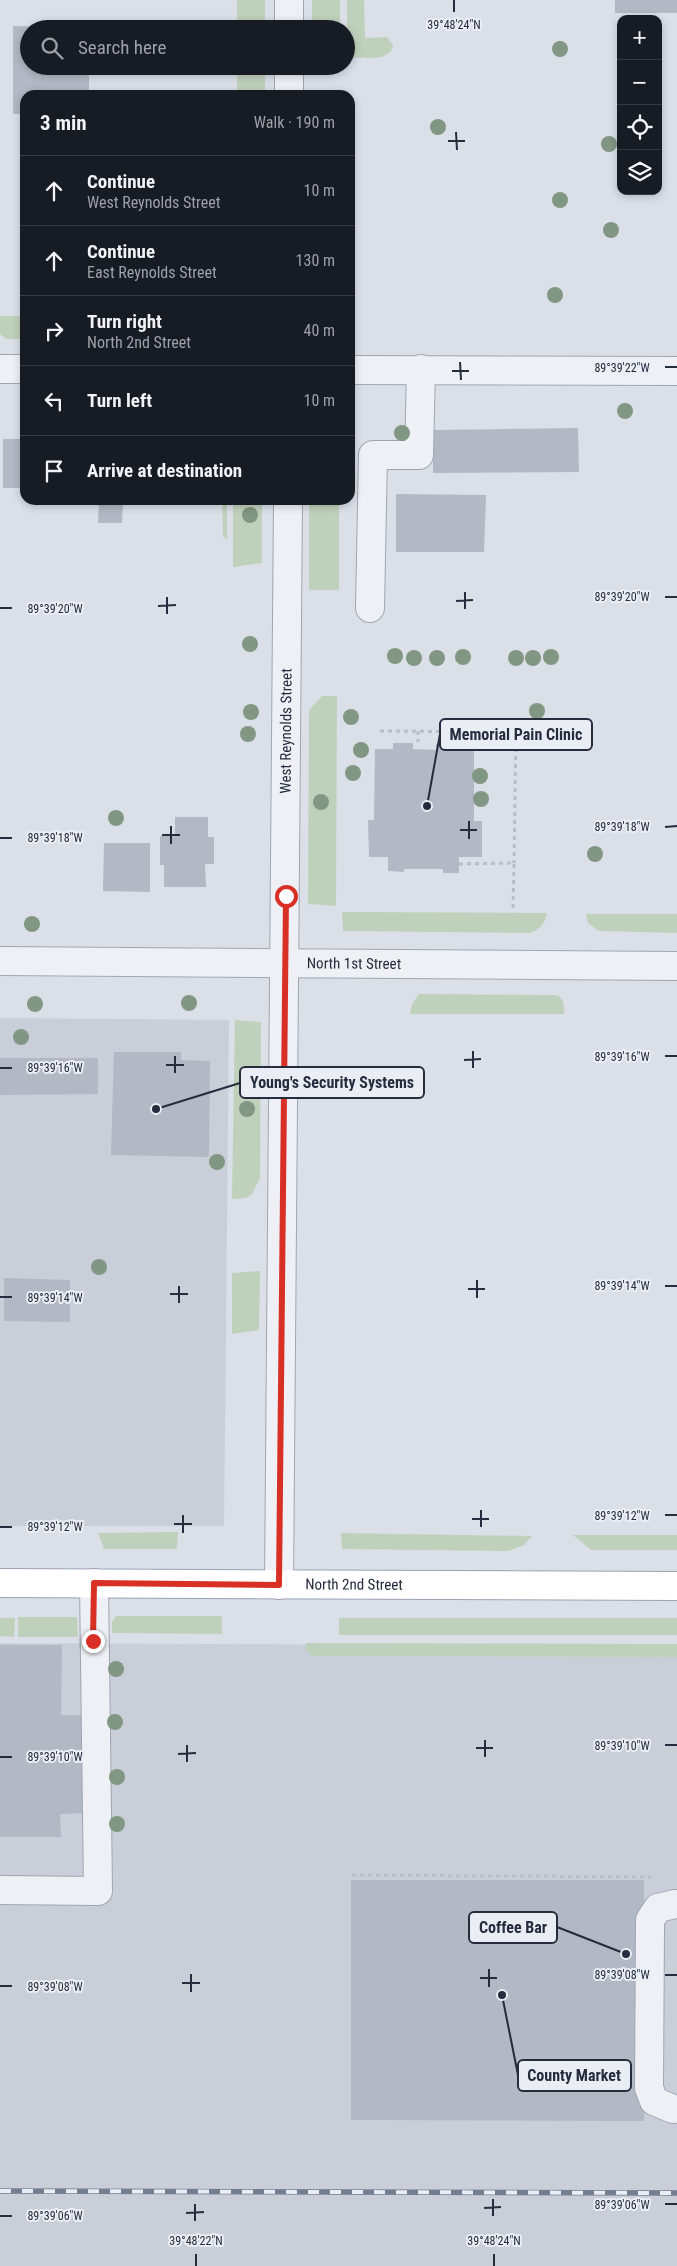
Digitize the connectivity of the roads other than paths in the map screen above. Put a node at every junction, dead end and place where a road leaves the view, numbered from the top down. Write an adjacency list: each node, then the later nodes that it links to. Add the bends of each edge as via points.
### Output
1 (289, 0): 2 (street)
2 (289, 20)
3 (289, 75): 4 (street)
4 (289, 90)
5 (0, 369): 6 (street)
6 (20, 369)
7 (421, 369): 8 (street); 9 (street); 11 (street, via 419,455 373,455)
8 (355, 370)
9 (677, 371)
10 (288, 505): 13 (street, West Reynolds Street)
11 (370, 608)
12 (0, 961): 13 (street, North 1st Street)
13 (285, 962): 14 (street, North 1st Street); 17 (street, West Reynolds Street)
14 (677, 966)
15 (0, 1583): 16 (main road, North 2nd Street)
16 (94, 1583): 17 (main road, North 2nd Street); 19 (street, via 98,1890)
17 (279, 1585): 18 (main road, North 2nd Street)
18 (677, 1586)
19 (0, 1890)
20 (675, 1904): 21 (street, via 658,1908 650,1920 650,2088 654,2101)
21 (673, 2110)

